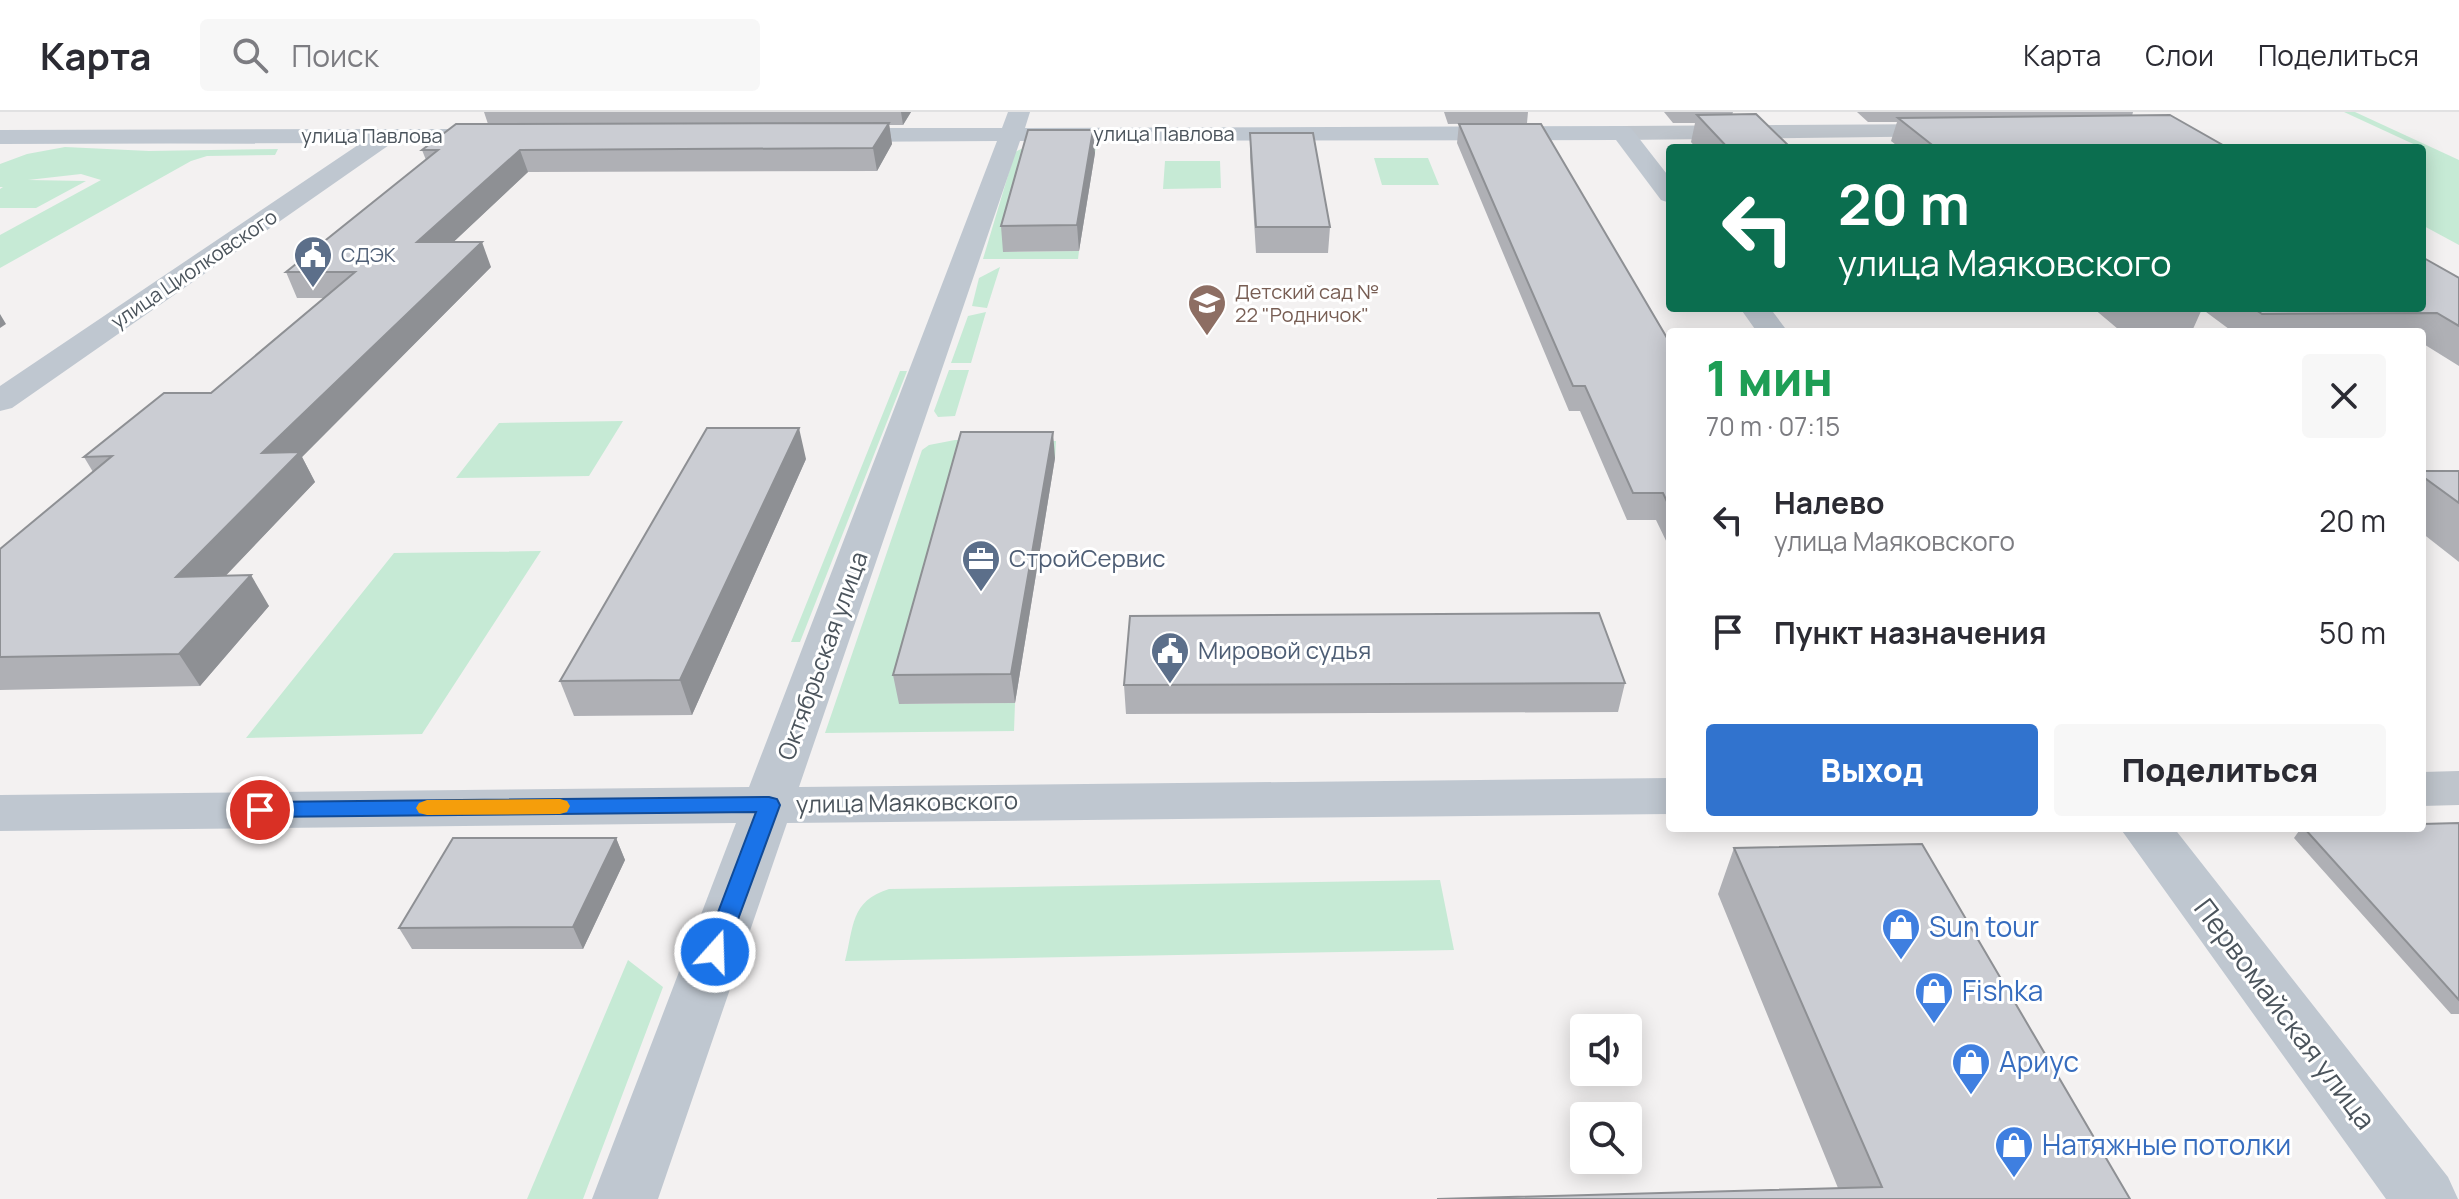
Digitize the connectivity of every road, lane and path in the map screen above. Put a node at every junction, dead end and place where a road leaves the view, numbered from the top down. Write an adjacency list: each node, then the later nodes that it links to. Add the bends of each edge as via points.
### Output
1 (1016, 123): 3 (street, улица Павлова); 4 (street, улица Павлова); 13 (street, Октябрьская улица)
2 (1982, 131): 3 (street, улица Павлова)
3 (1623, 133): 8 (street)
4 (812, 135)
5 (387, 136): 6 (street, улица Павлова); 7 (street, улица Павлова); 9 (street, улица Циолковского)
6 (521, 136)
7 (0, 137)
8 (1666, 190)
9 (0, 401)
10 (2459, 788): 11 (street)
11 (2426, 789)
12 (1666, 796): 13 (street, улица Маяковского)
13 (769, 805): 14 (street, улица Маяковского); 16 (street, Октябрьская улица)
14 (0, 813)
15 (2149, 832): 17 (street, Первомайская улица)
16 (625, 1199)
17 (2425, 1199)

